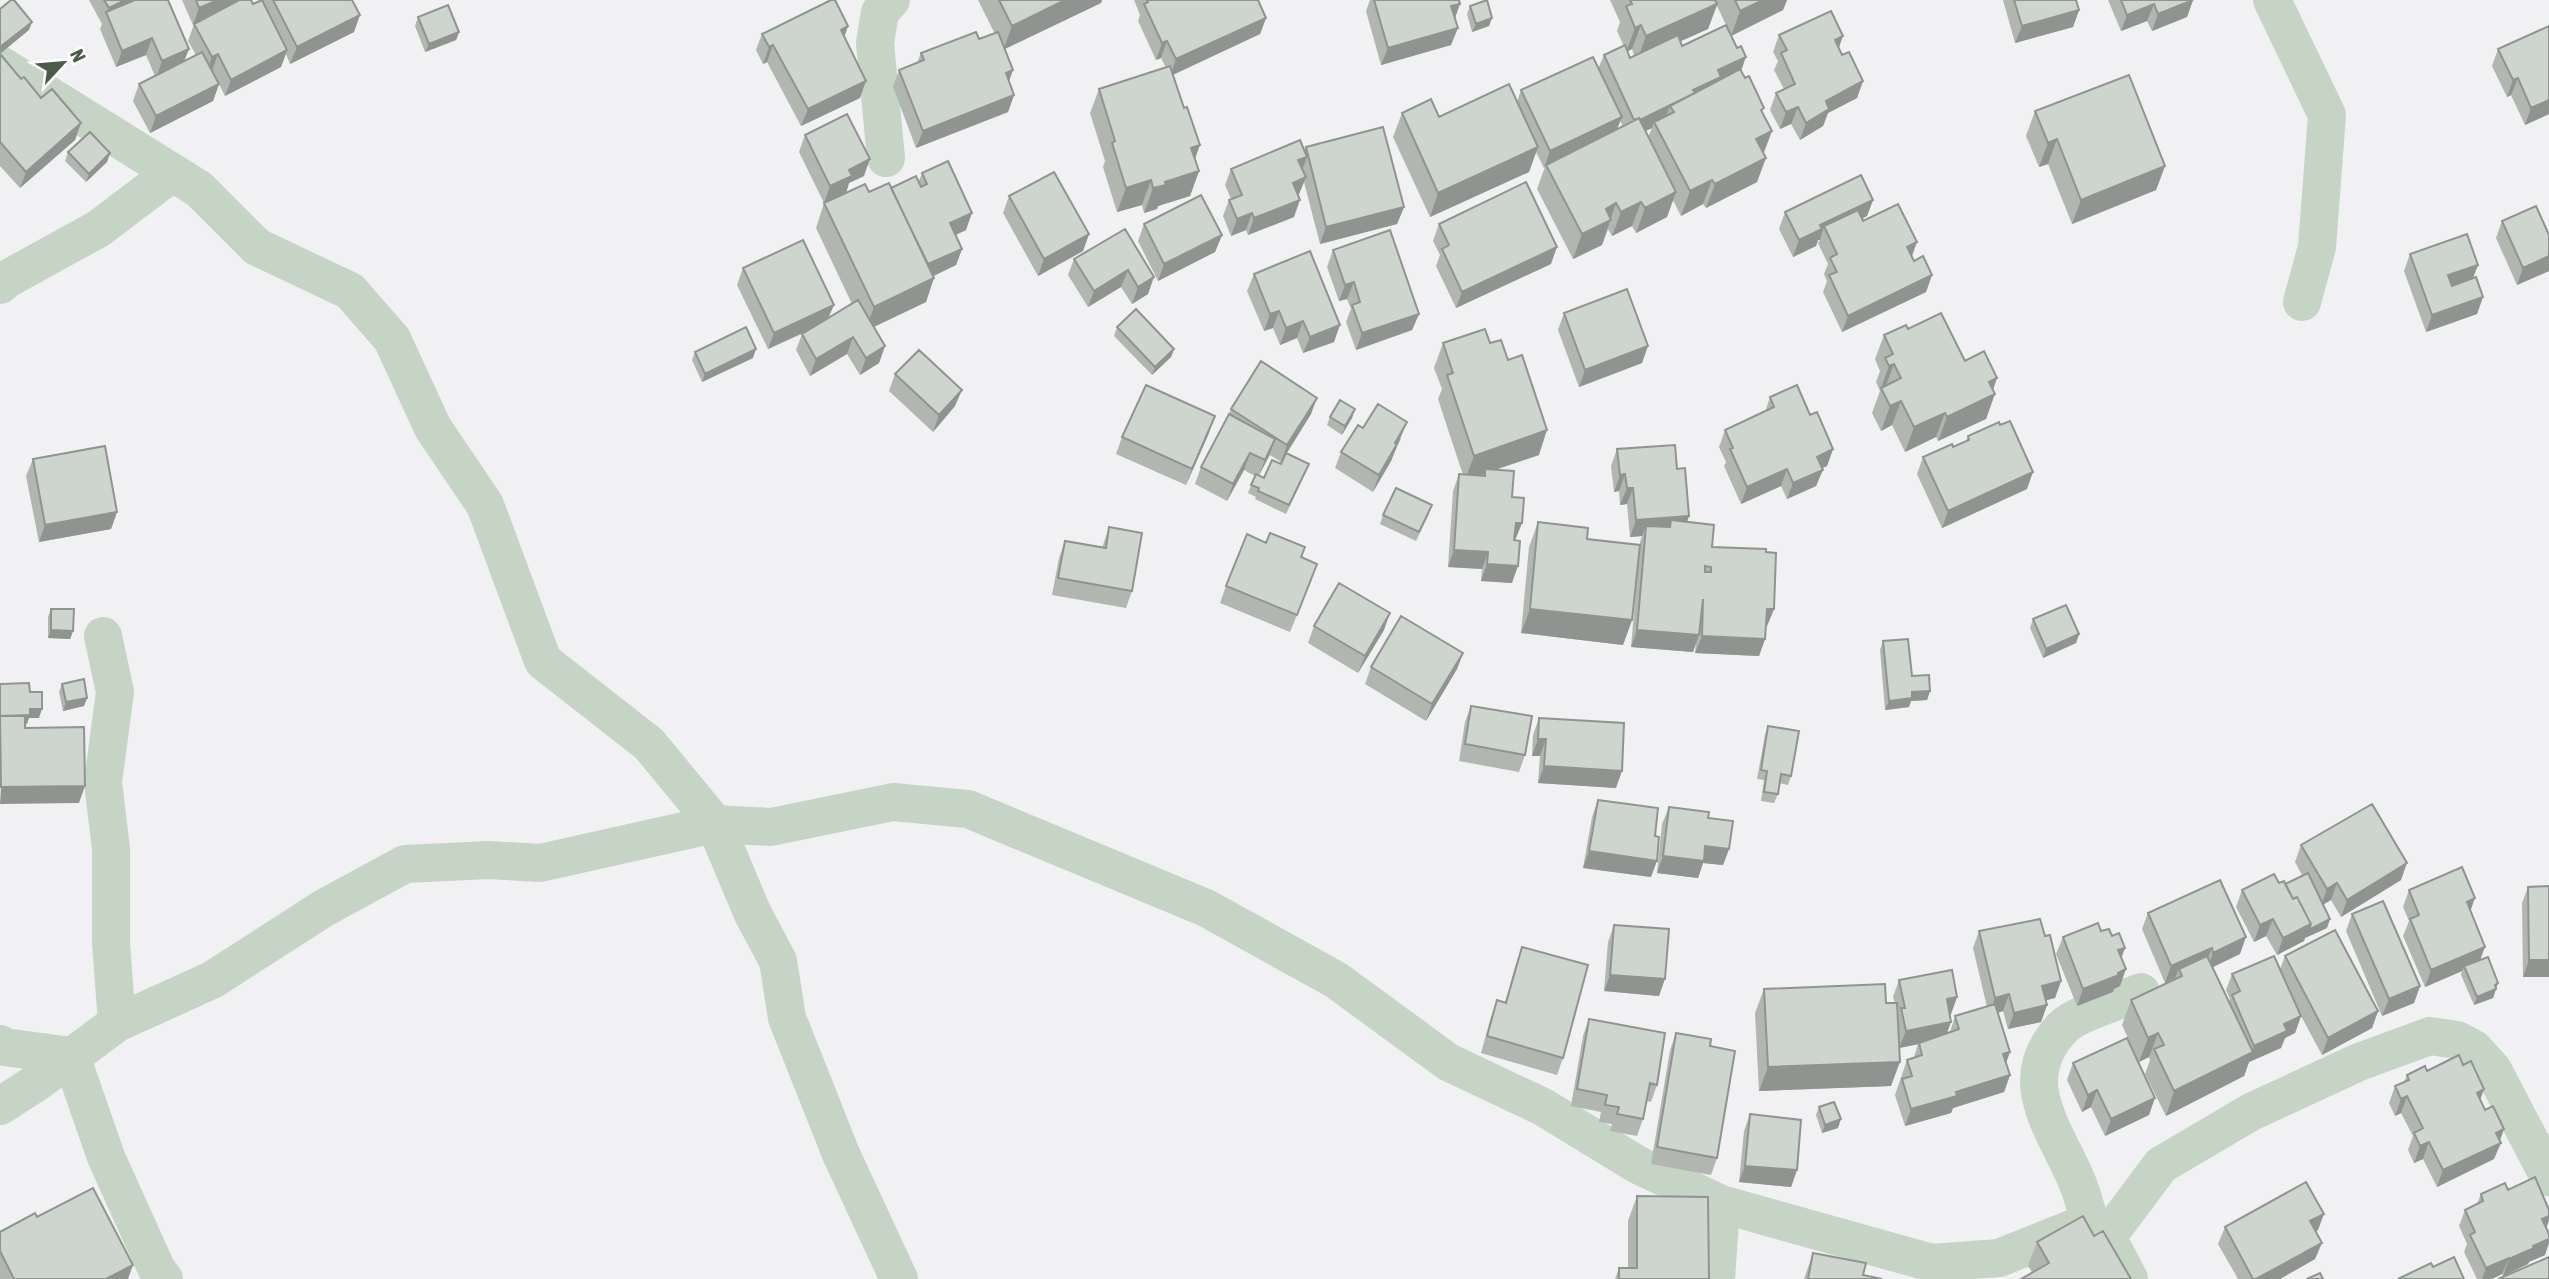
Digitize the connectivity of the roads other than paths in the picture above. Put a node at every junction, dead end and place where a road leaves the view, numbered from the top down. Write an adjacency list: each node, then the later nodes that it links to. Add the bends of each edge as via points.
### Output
1 (891, 0): 4 (street, via 880,12 875,43)
2 (2272, 0): 7 (street, via 2327,115 2317,247)
3 (0, 65): 5 (street)
4 (886, 158)
5 (172, 173): 6 (street, via 98,229); 9 (street, via 199,189 257,247 350,291 391,339 433,428 485,505 543,661 649,744)
6 (0, 285)
7 (2302, 302)
8 (103, 636): 11 (street, via 115,692 103,782 111,849)
9 (715, 824): 11 (street, via 540,863 405,864 324,908 212,980); 16 (street, via 771,827 893,802 968,809 1206,908 1336,980 1448,1062 1543,1107 1638,1165); 19 (street, via 778,961 787,1018 841,1154)
10 (2141, 992): 17 (street, via 2064,1026 2040,1061 2039,1089 2049,1126)
11 (117, 1023): 13 (street)
12 (0, 1044): 13 (street)
13 (71, 1056): 14 (street); 18 (street, via 106,1157)
14 (0, 1106)
15 (2549, 1177): 17 (street, via 2493,1070 2474,1049 2457,1040 2430,1036 2359,1062 2251,1112 2161,1165)
16 (1720, 1204): 17 (street, via 1932,1263 1999,1258 2074,1228); 20 (street)
17 (2099, 1235): 21 (street, via 2115,1252)
18 (164, 1279)
19 (899, 1279)
20 (1716, 1279)
21 (2129, 1279)

